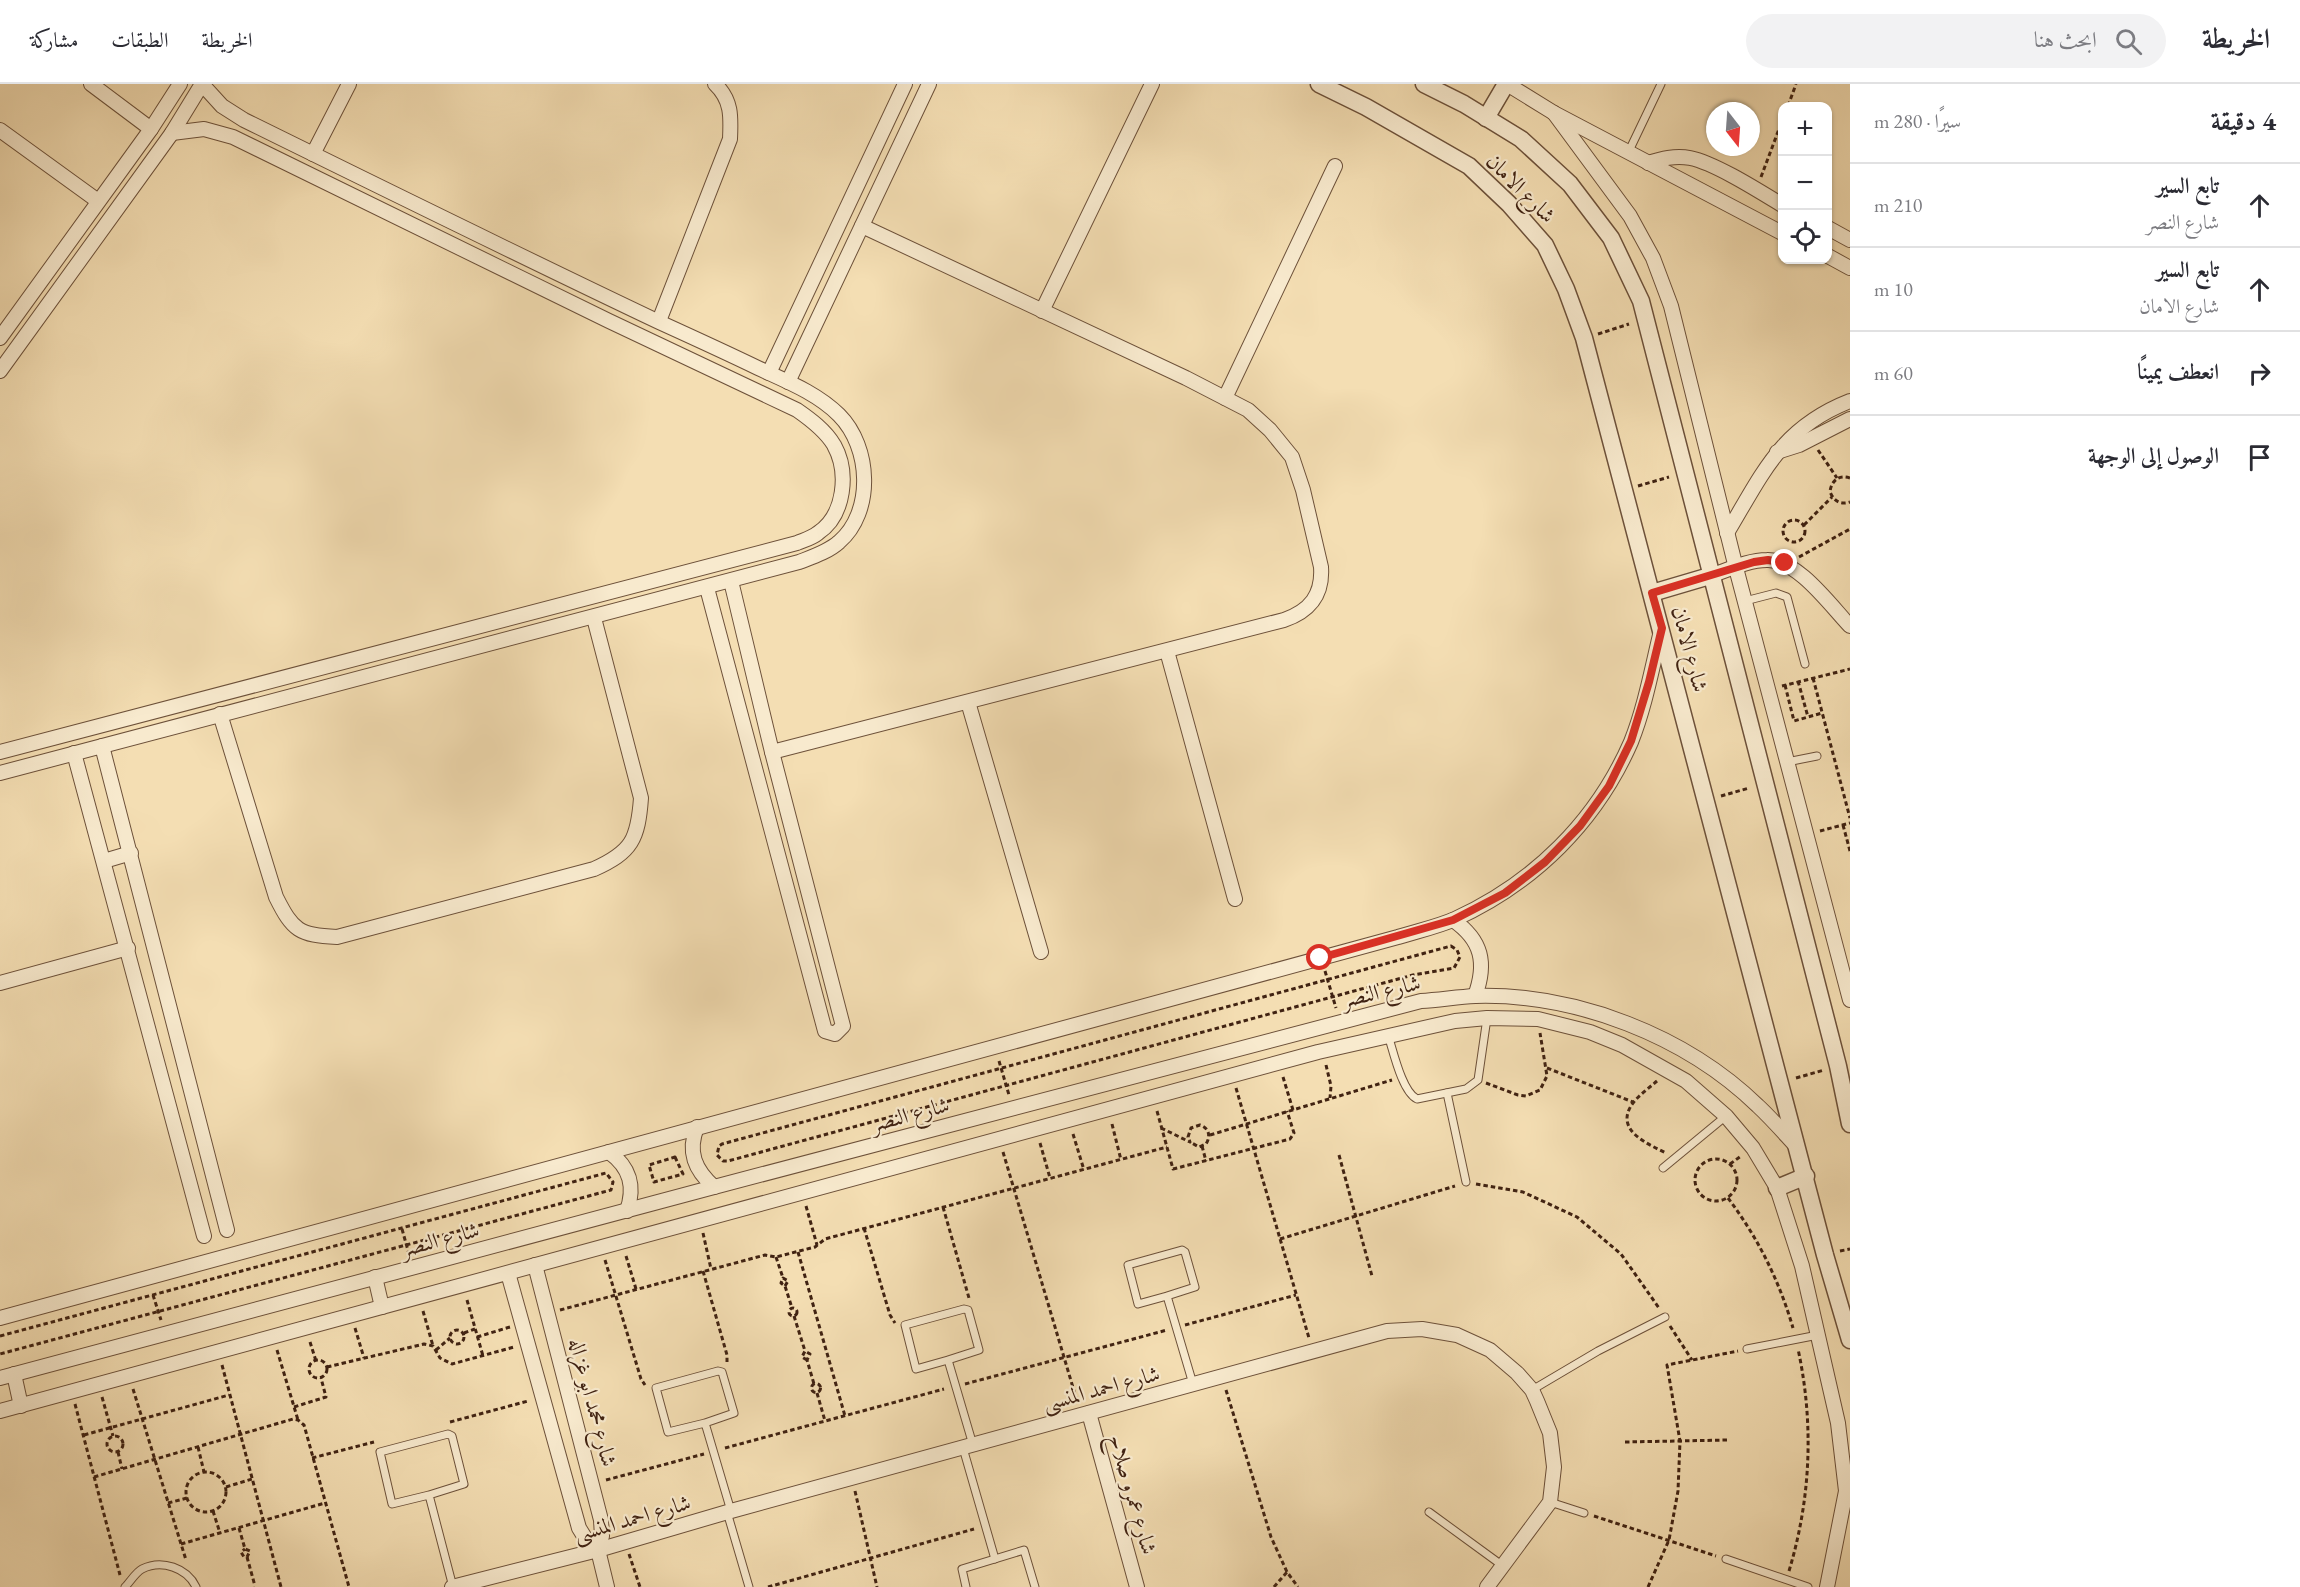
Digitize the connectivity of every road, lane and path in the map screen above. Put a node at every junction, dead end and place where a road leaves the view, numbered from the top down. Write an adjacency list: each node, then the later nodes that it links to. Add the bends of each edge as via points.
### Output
1 (91, 84): 17 (street)
2 (180, 84): 17 (street)
3 (202, 84): 20 (street); 22 (street, via 235,115)
4 (349, 84): 22 (street)
5 (715, 84): 40 (street, via 723,91 732,111 730,140)
6 (905, 84): 36 (street)
7 (929, 84): 28 (street)
8 (1152, 84): 37 (street)
9 (1319, 84): 41 (street, شارع الامان, via 1469,166 1509,204 1545,245)
10 (1424, 84): 16 (street, شارع الامان)
11 (1507, 84): 15 (street); 16 (street)
12 (1661, 84): 21 (lane)
13 (1796, 84): 14 (path)
14 (1789, 102)
15 (1554, 113): 21 (street); 58 (street, via 1630,216 1663,282)
16 (1486, 117): 39 (street, شارع الامان, via 1521,139 1570,184 1611,238 1641,301)
17 (151, 129): 26 (street)
18 (0, 130): 26 (street)
19 (1778, 132): 25 (path)
20 (172, 133): 33 (street, via 204,129 233,137); 43 (street)
21 (1628, 153): 23 (street)
22 (313, 154): 31 (street)
23 (1648, 163): 25 (street, via 1690,158); 29 (street)
24 (1335, 166): 47 (street)
25 (1757, 190): 27 (street)
26 (98, 201): 42 (street)
27 (1778, 203)
28 (862, 226): 37 (street); 38 (street)
29 (1778, 231)
30 (1832, 231): 32 (street)
31 (487, 239): 33 (street); 40 (street)
32 (1850, 240)
33 (478, 256): 69 (street, via 797,410 817,424 834,445 842,469 842,496 834,516 819,533 797,543)
34 (1832, 259): 35 (street)
35 (1850, 268)
36 (800, 308): 38 (street); 45 (street)
37 (1042, 311): 47 (street)
38 (819, 317): 46 (street)
39 (1645, 319): 41 (path); 51 (street, شارع الامان)
40 (659, 321): 45 (street)
41 (1584, 338): 53 (street, شارع الامان)
42 (0, 339): 43 (street)
43 (16, 350): 44 (street)
44 (0, 371)
45 (769, 373): 46 (street)
46 (788, 382): 62 (street, via 825,402 854,437 862,459 861,505 853,527 838,543 799,562)
47 (1225, 398): 70 (street, via 1248,410 1292,457 1321,567 1320,591 1296,616)
48 (1850, 401): 50 (street, via 1810,421)
49 (1850, 419): 50 (street, via 1799,446)
50 (1777, 452): 58 (street)
51 (1685, 472): 53 (path); 61 (street, شارع الامان)
52 (1850, 478): 54 (path, via 1842,476 1833,482)
53 (1625, 490): 64 (street, شارع الامان)
54 (1832, 497): 55 (path, via 1840,503); 56 (path)
55 (1850, 502)
56 (1804, 525): 56 (path, via 1796,519 1786,522 1785,537 1798,542 1805,535)
57 (1850, 530): 59 (path)
58 (1727, 533): 60 (street)
59 (1785, 563): 60 (street, via 1768,560); 67 (street)
60 (1736, 567): 61 (street); 65 (street)
61 (1713, 575): 64 (street); 91 (street, شارع الامان)
62 (731, 581): 63 (street); 73 (street)
63 (707, 588): 66 (street); 75 (street)
64 (1652, 593): 68 (street, شارع الامان)
65 (1745, 601): 72 (lane, via 1776,593 1787,597); 79 (street)
66 (594, 618): 71 (street); 82 (street, via 641,798 639,823 631,845 614,860 594,869 337,937 299,931 276,897)
67 (1850, 626)
68 (1662, 628): 92 (street, شارع الامان); 100 (street, شارع النصر, via 1631,741 1609,786 1580,826 1545,862 1505,893)
69 (444, 637): 71 (street); 85 (street)
70 (1167, 651): 80 (street); 99 (street)
71 (449, 654): 82 (street)
72 (1805, 664)
73 (752, 668): 75 (street); 86 (street)
74 (1850, 669): 76 (path)
75 (730, 674): 102 (street)
76 (1813, 678): 77 (path); 81 (path)
77 (1798, 681): 78 (path); 83 (path)
78 (1785, 685): 79 (path); 83 (path, via 1794,721)
79 (1768, 689): 89 (street)
80 (968, 702): 86 (street); 104 (street)
81 (1822, 713): 83 (path); 93 (path)
82 (220, 714): 84 (street)
83 (1808, 717)
84 (102, 746): 87 (street); 97 (street)
85 (0, 752)
86 (772, 752): 101 (street)
87 (74, 753): 90 (street); 98 (street)
88 (1817, 756): 89 (lane)
89 (1788, 762): 95 (street)
90 (0, 773)
91 (1766, 784): 92 (path); 118 (street, شارع الامان)
92 (1707, 799): 127 (street, شارع الامان)
93 (1850, 821): 94 (path)
94 (1843, 825): 95 (path); 96 (path)
95 (1806, 834): 110 (street)
96 (1850, 851)
97 (131, 853): 98 (street); 121 (street)
98 (104, 861): 103 (street)
99 (1234, 899)
100 (1453, 920): 105 (street, شارع النصر); 108 (street, via 1474,940 1480,954 1482,970)
101 (821, 942): 102 (street); 102 (street, via 843,1026 835,1034 825,1031)
102 (802, 947)
103 (128, 948): 107 (street); 124 (street)
104 (1041, 952)
105 (1320, 958): 106 (path); 115 (street, شارع النصر)
106 (1328, 980): 109 (path); 109 (path, via 1450,946 1459,953 1454,968); 120 (path)
107 (0, 982)
108 (1475, 996): 113 (street, شارع النصر, via 1420,1001); 152 (street, شارع النصر, via 1541,1000 1600,1014 1648,1033 1710,1068 1758,1105)
109 (1333, 997): 113 (path); 128 (path)
110 (1850, 1000)
111 (1487, 1018): 112 (street); 114 (street); 126 (lane)
112 (1538, 1019): 119 (path); 122 (street, via 1590,1032)
113 (1340, 1021): 133 (street, شارع النصر)
114 (1388, 1035): 116 (street); 125 (lane)
115 (995, 1047): 120 (path); 142 (street, شارع النصر)
116 (1318, 1052): 117 (street); 131 (path, via 1330,1073)
117 (1279, 1064): 123 (street); 135 (path)
118 (1838, 1066): 127 (path); 141 (street, شارع الامان)
119 (1547, 1068): 126 (path, via 1540,1090 1526,1096); 132 (path)
120 (1002, 1069): 128 (path); 128 (path, via 722,1144 717,1155 728,1161)
121 (186, 1070): 124 (street); 176 (street)
122 (1668, 1070): 132 (path); 137 (street)
123 (1232, 1076): 130 (street); 140 (path)
124 (162, 1077): 177 (street)
125 (1401, 1077): 129 (lane, via 1408,1092 1417,1098); 131 (path)
126 (1478, 1080): 129 (lane, via 1466,1089)
127 (1781, 1081): 152 (street, شارع الامان)
128 (1006, 1084): 133 (path)
129 (1447, 1093): 163 (lane)
130 (1153, 1097): 134 (street); 144 (path)
131 (1330, 1098): 135 (path)
132 (1633, 1102): 155 (path, via 1628,1118 1633,1134)
133 (1013, 1108): 139 (street, شارع النصر)
134 (1108, 1109): 138 (street); 156 (path)
135 (1293, 1110): 136 (path)
136 (1287, 1111): 140 (path); 151 (path, via 1293,1137)
137 (1726, 1116): 155 (lane); 166 (street, via 1753,1148)
138 (1069, 1120): 143 (street); 159 (path)
139 (957, 1123): 150 (street); 164 (street, شارع النصر)
140 (1247, 1123): 145 (path); 151 (path)
141 (1850, 1124)
142 (696, 1127): 153 (street, شارع النصر); 164 (street, via 693,1160)
143 (1036, 1128): 146 (street); 161 (path)
144 (1161, 1128): 147 (path); 149 (path)
145 (1210, 1135): 147 (path, via 1205,1127 1195,1126 1189,1132); 148 (path)
146 (999, 1138): 150 (street); 165 (path)
147 (1190, 1142): 148 (path)
148 (1202, 1146): 157 (path)
149 (1167, 1147): 156 (path); 157 (path, via 1173,1169)
150 (966, 1148): 167 (street)
151 (1254, 1148): 157 (path); 178 (path)
152 (1799, 1149): 160 (street, شارع الامان)
153 (609, 1152): 170 (street, شارع النصر); 171 (street, via 630,1178)
154 (1338, 1155): 172 (path)
155 (1676, 1158): 158 (lane)
156 (1121, 1160): 159 (path)
157 (1206, 1161)
158 (1663, 1168)
159 (1084, 1170): 161 (path)
160 (1806, 1176): 166 (street); 218 (street, شارع الامان)
161 (1050, 1178): 165 (path)
162 (654, 1182): 162 (path, via 649,1165 675,1157 683,1174)
163 (1466, 1182): 172 (path); 204 (path, via 1523,1192 1577,1217 1622,1254)
164 (714, 1187): 171 (street, شارع النصر)
165 (1014, 1188): 169 (path); 247 (path)
166 (1777, 1188): 212 (street, via 1802,1266)
167 (802, 1192): 173 (street); 181 (path)
168 (1728, 1198): 168 (path, via 1737,1181 1731,1164 1722,1159 1704,1162 1697,1170 1696,1188 1710,1201); 217 (path, via 1764,1253)
169 (943, 1207): 175 (path); 200 (path, via 969,1296)
170 (396, 1210): 174 (path); 191 (street, شارع النصر)
171 (627, 1211): 186 (street, شارع النصر)
172 (1356, 1217): 178 (path); 190 (path)
173 (699, 1220): 179 (street); 187 (path)
174 (402, 1228): 180 (path); 180 (path, via 606,1173 613,1182 611,1190); 195 (path)
175 (864, 1228): 181 (path, via 825,1239); 207 (path, via 890,1315 895,1323)
176 (227, 1230)
177 (204, 1236)
178 (1280, 1239): 223 (path)
179 (621, 1241): 182 (street); 194 (path)
180 (407, 1245): 186 (path); 201 (path)
181 (817, 1246): 183 (path)
182 (601, 1247): 185 (street); 196 (path)
183 (798, 1252): 184 (path); 248 (path)
184 (776, 1257): 187 (path); 237 (path, via 783,1278 780,1283 797,1311 794,1316 805,1351 802,1357 807,1360)
185 (535, 1265): 189 (street); 202 (street, شارع محمد ابو غزاله)
186 (413, 1267): 192 (street, شارع النصر)
187 (711, 1269): 188 (path)
188 (703, 1271): 194 (path); 231 (path, via 727,1355)
189 (508, 1273): 193 (street); 206 (street, شارع محمد ابو غزاله)
190 (1372, 1276)
191 (147, 1278): 195 (path); 205 (street, شارع النصر)
192 (375, 1278): 199 (street); 210 (street, شارع النصر)
193 (463, 1286): 198 (street); 209 (path)
194 (636, 1289): 196 (path)
195 (153, 1295): 201 (path); 213 (path)
196 (615, 1295): 202 (path); 239 (path, via 641,1379)
197 (1167, 1296): 197 (lane, via 1195,1287 1184,1251 1128,1266 1138,1304); 238 (lane)
198 (419, 1297): 199 (street); 220 (path)
199 (382, 1307): 203 (street)
200 (964, 1309): 207 (lane); 227 (lane, via 968,1310 979,1350)
201 (158, 1312): 210 (path); 224 (path)
202 (548, 1313): 286 (street, شارع محمد ابو غزاله, via 601,1520)
203 (352, 1315): 208 (street); 226 (path)
204 (1665, 1317): 228 (path); 240 (lane)
205 (0, 1318)
206 (522, 1324): 215 (path); 219 (street, شارع محمد ابو غزاله)
207 (905, 1327): 227 (lane, via 917,1369)
208 (306, 1328): 214 (street); 229 (path)
209 (475, 1329): 211 (path); 215 (path)
210 (165, 1333): 233 (street, شارع النصر)
211 (464, 1333): 216 (path, via 453,1331); 216 (path, via 459,1344)
212 (1818, 1335): 217 (lane); 315 (street, via 1838,1423 1846,1491)
213 (0, 1336)
214 (273, 1336): 222 (street); 245 (path)
215 (477, 1337): 225 (path)
216 (450, 1338): 220 (path)
217 (1796, 1340): 221 (lane); 294 (path, via 1807,1399 1809,1460 1802,1521)
218 (1850, 1340)
219 (527, 1344): 225 (path); 286 (street, شارع محمد ابو غزاله, via 579,1528)
220 (435, 1348): 225 (path, via 440,1358 452,1364); 226 (path, via 424,1344)
221 (1747, 1349): 228 (path)
222 (218, 1352): 232 (street); 243 (path)
223 (1312, 1352): 234 (street, شارع احمد المنسى); 240 (street, شارع احمد المنسى, via 1387,1331 1422,1329 1457,1335 1490,1350)
224 (0, 1354)
225 (483, 1356)
226 (364, 1358): 230 (path)
227 (948, 1360): 260 (lane)
228 (1692, 1360): 258 (path, via 1667,1365)
229 (316, 1361): 230 (path); 235 (path, via 309,1370 313,1377)
230 (327, 1367): 235 (path)
231 (721, 1371): 239 (lane); 252 (lane, via 734,1413)
232 (129, 1375): 236 (street); 249 (path)
233 (7, 1376): 244 (street)
234 (1222, 1376): 238 (street, شارع احمد المنسى); 291 (path, via 1271,1537)
235 (321, 1378): 245 (path, via 326,1397)
236 (99, 1384): 241 (street); 253 (path)
237 (814, 1384): 242 (path, via 820,1387); 242 (path, via 811,1390)
238 (1193, 1384): 247 (street, شارع احمد المنسى)
239 (656, 1389): 252 (lane, via 668,1432)
240 (1532, 1390): 272 (street, شارع احمد المنسى, via 1550,1433 1554,1467)
241 (72, 1391): 244 (street); 255 (path)
242 (817, 1393): 251 (path)
243 (230, 1395): 249 (path); 254 (path)
244 (21, 1406): 246 (street)
245 (294, 1407): 250 (path)
246 (0, 1411)
247 (1085, 1414): 260 (street, شارع احمد المنسى); 309 (street, شارع عمرو صلاح)
248 (845, 1416)
249 (142, 1419): 253 (path); 263 (path)
250 (298, 1420): 254 (path); 274 (path, via 304,1425)
251 (825, 1421)
252 (705, 1423): 276 (lane)
253 (111, 1427): 255 (path); 256 (path)
254 (240, 1434): 261 (path); 268 (path)
255 (83, 1435): 266 (path)
256 (113, 1436): 262 (path, via 123,1442); 262 (path, via 108,1446)
257 (1728, 1440): 258 (path)
258 (1680, 1441): 259 (path); 283 (path, via 1678,1491)
259 (1625, 1442)
260 (968, 1446): 267 (street, شارع احمد المنسى); 280 (lane)
261 (197, 1447): 263 (path); 265 (path)
262 (118, 1452): 264 (path)
263 (155, 1459): 264 (path); 273 (path)
264 (122, 1469): 266 (path)
265 (204, 1472): 269 (path, via 218,1475); 271 (path, via 189,1480)
266 (94, 1477): 293 (path)
267 (852, 1478): 276 (street, شارع احمد المنسى); 287 (path)
268 (252, 1479): 269 (path); 279 (path)
269 (226, 1487): 275 (path, via 224,1501)
270 (429, 1495): 270 (lane, via 465,1484 451,1434 379,1453 392,1504); 301 (lane)
271 (187, 1498): 273 (path); 275 (path, via 197,1510)
272 (1550, 1502): 278 (lane); 290 (street, شارع احمد المنسى)
273 (168, 1503): 285 (path)
274 (325, 1503): 279 (path); 300 (path)
275 (213, 1511): 282 (path)
276 (729, 1511): 284 (street, شارع احمد المنسى); 304 (lane)
277 (1429, 1512): 290 (lane)
278 (1584, 1513): 283 (path)
279 (263, 1521): 281 (path); 299 (path)
280 (985, 1526): 287 (path); 288 (lane)
281 (239, 1528): 282 (path); 297 (path, via 245,1548 250,1551 247,1557)
282 (220, 1533): 285 (path)
283 (1668, 1540): 289 (path); 313 (path)
284 (626, 1542): 286 (street, شارع احمد المنسى); 303 (path)
285 (181, 1544): 292 (path)
286 (598, 1550): 301 (street, شارع احمد المنسى); 302 (street, شارع محمد ابو غزاله)
287 (870, 1558): 305 (path); 306 (path)
288 (995, 1559): 307 (lane, via 962,1569); 308 (lane, via 1024,1550)
289 (1726, 1559): 294 (lane)
290 (1503, 1566): 312 (street, شارع احمد المنسى)
291 (1287, 1572): 310 (path); 311 (path)
292 (190, 1575): 295 (lane, via 167,1564 141,1569); 296 (lane)
293 (120, 1576)
294 (1786, 1578): 314 (lane)
295 (125, 1587)
296 (196, 1587)
297 (255, 1587): 298 (path)
298 (260, 1587)
299 (281, 1587)
300 (347, 1587)
301 (453, 1587)
302 (607, 1587)
303 (640, 1587)
304 (749, 1587)
305 (768, 1587)
306 (876, 1587)
307 (966, 1587)
308 (1035, 1587)
309 (1137, 1587)
310 (1274, 1587)
311 (1298, 1587)
312 (1487, 1587)
313 (1648, 1587)
314 (1808, 1587)
315 (1827, 1587)

